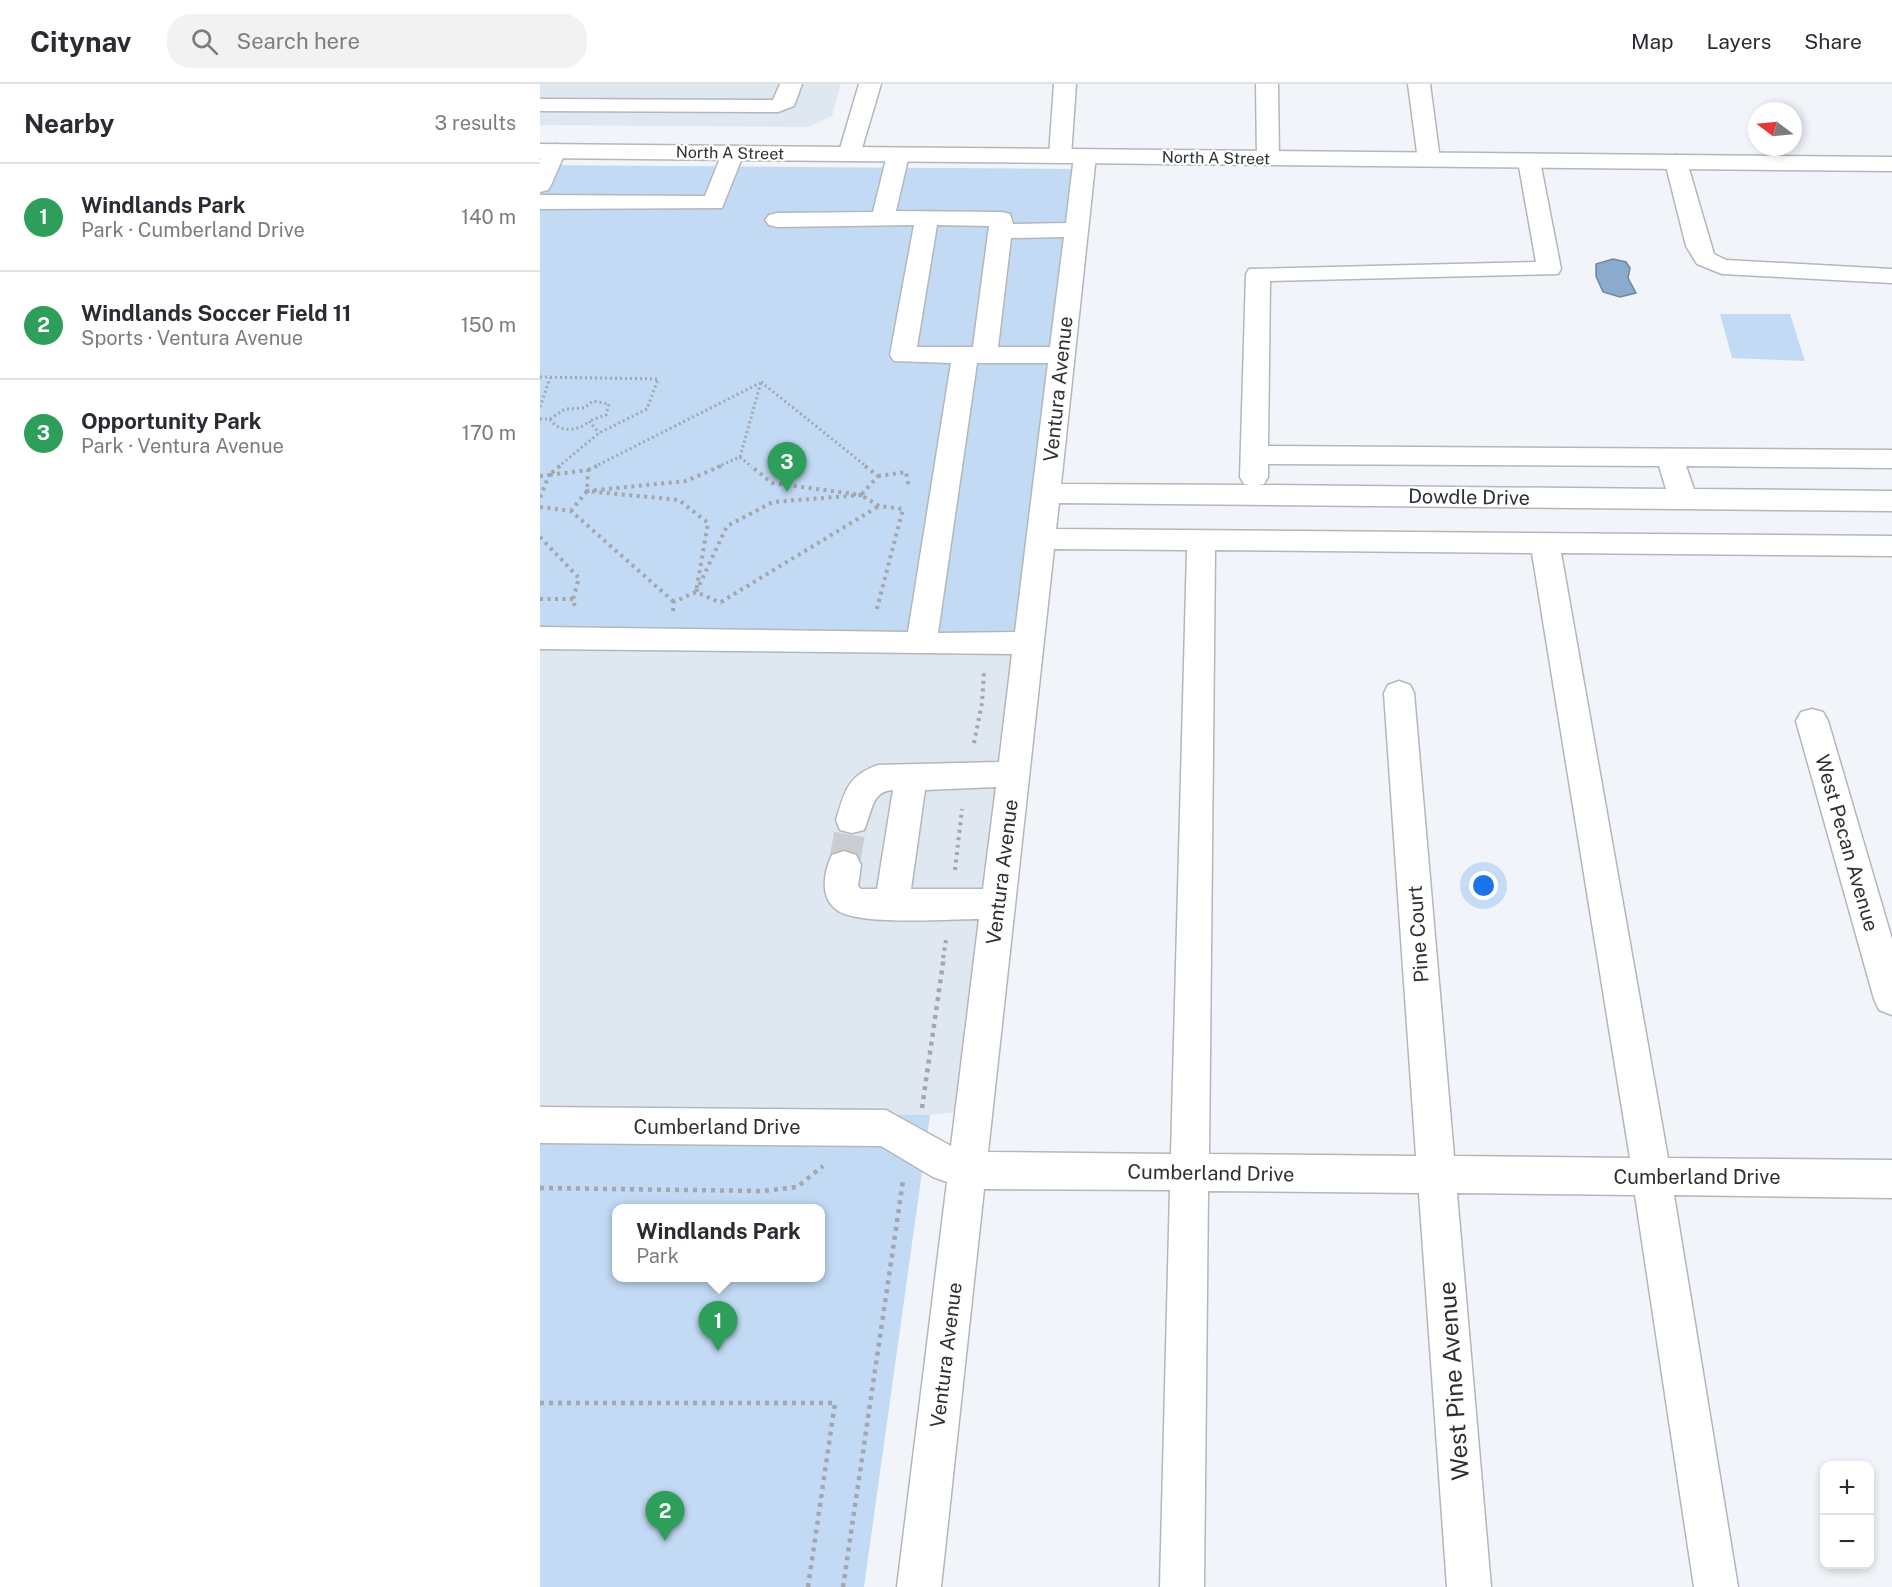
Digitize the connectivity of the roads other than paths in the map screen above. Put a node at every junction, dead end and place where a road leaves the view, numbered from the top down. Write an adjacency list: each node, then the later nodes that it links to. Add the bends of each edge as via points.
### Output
1 (791, 84): 6 (street, via 786,101 778,106)
2 (870, 84): 9 (street)
3 (1065, 84): 11 (street, Ventura Avenue)
4 (1267, 84): 12 (street)
5 (1419, 84): 13 (street)
6 (540, 105)
7 (548, 151): 8 (street, North A Street); 17 (street)
8 (733, 153): 9 (street, North A Street); 18 (street, via 714,203)
9 (849, 154): 10 (street, North A Street)
10 (898, 155): 11 (street, North A Street); 20 (street)
11 (1072, 156): 12 (street, North A Street); 22 (street, Ventura Avenue)
12 (1268, 158): 13 (street, North A Street)
13 (1428, 160): 14 (street, North A Street)
14 (1528, 160): 15 (street, North A Street); 27 (street, via 1549,269 1258,274)
15 (1676, 162): 16 (street, North A Street); 24 (street, via 1705,259 1722,267)
16 (1892, 164)
17 (540, 185)
18 (540, 201)
19 (927, 218): 20 (street); 23 (street, via 1002,219); 25 (street, via 903,355)
20 (883, 219): 21 (street)
21 (777, 220)
22 (1076, 230): 23 (street); 26 (street, Ventura Avenue)
23 (1001, 231): 25 (street)
24 (1892, 276)
25 (974, 356): 26 (street); 40 (street)
26 (1062, 356): 30 (street, Ventura Avenue)
27 (1254, 455): 28 (street); 31 (street)
28 (1670, 457): 29 (street); 32 (street)
29 (1892, 459)
30 (1046, 493): 31 (street, Dowdle Drive); 34 (street, Ventura Avenue)
31 (1254, 495): 32 (street, Dowdle Drive)
32 (1683, 499): 33 (street, Dowdle Drive)
33 (1892, 501)
34 (1041, 539): 35 (street); 39 (street, Ventura Avenue)
35 (1201, 540): 36 (street); 52 (street)
36 (1545, 543): 37 (street); 54 (street)
37 (1892, 546)
38 (540, 638): 40 (street)
39 (1029, 643): 40 (street); 43 (street, Ventura Avenue)
40 (921, 644)
41 (1399, 693): 53 (street, Pine Court)
42 (1812, 721): 49 (street, West Pecan Avenue)
43 (1014, 774): 44 (street); 48 (street, Ventura Avenue)
44 (911, 777): 45 (street, via 871,780 861,790); 47 (street)
45 (852, 820)
46 (844, 865): 47 (street, via 843,896 859,904)
47 (892, 904): 48 (street)
48 (999, 904): 51 (street, Ventura Avenue)
49 (1892, 999)
50 (540, 1125): 51 (street, Cumberland Drive, via 886,1128 946,1164)
51 (968, 1170): 52 (street, Cumberland Drive); 56 (street, Ventura Avenue)
52 (1190, 1172): 53 (street, Cumberland Drive); 57 (street)
53 (1437, 1175): 54 (street, Cumberland Drive); 58 (street, West Pine Avenue)
54 (1652, 1177): 55 (street, Cumberland Drive); 59 (street)
55 (1892, 1179)
56 (919, 1587)
57 (1182, 1587)
58 (1469, 1587)
59 (1716, 1587)

